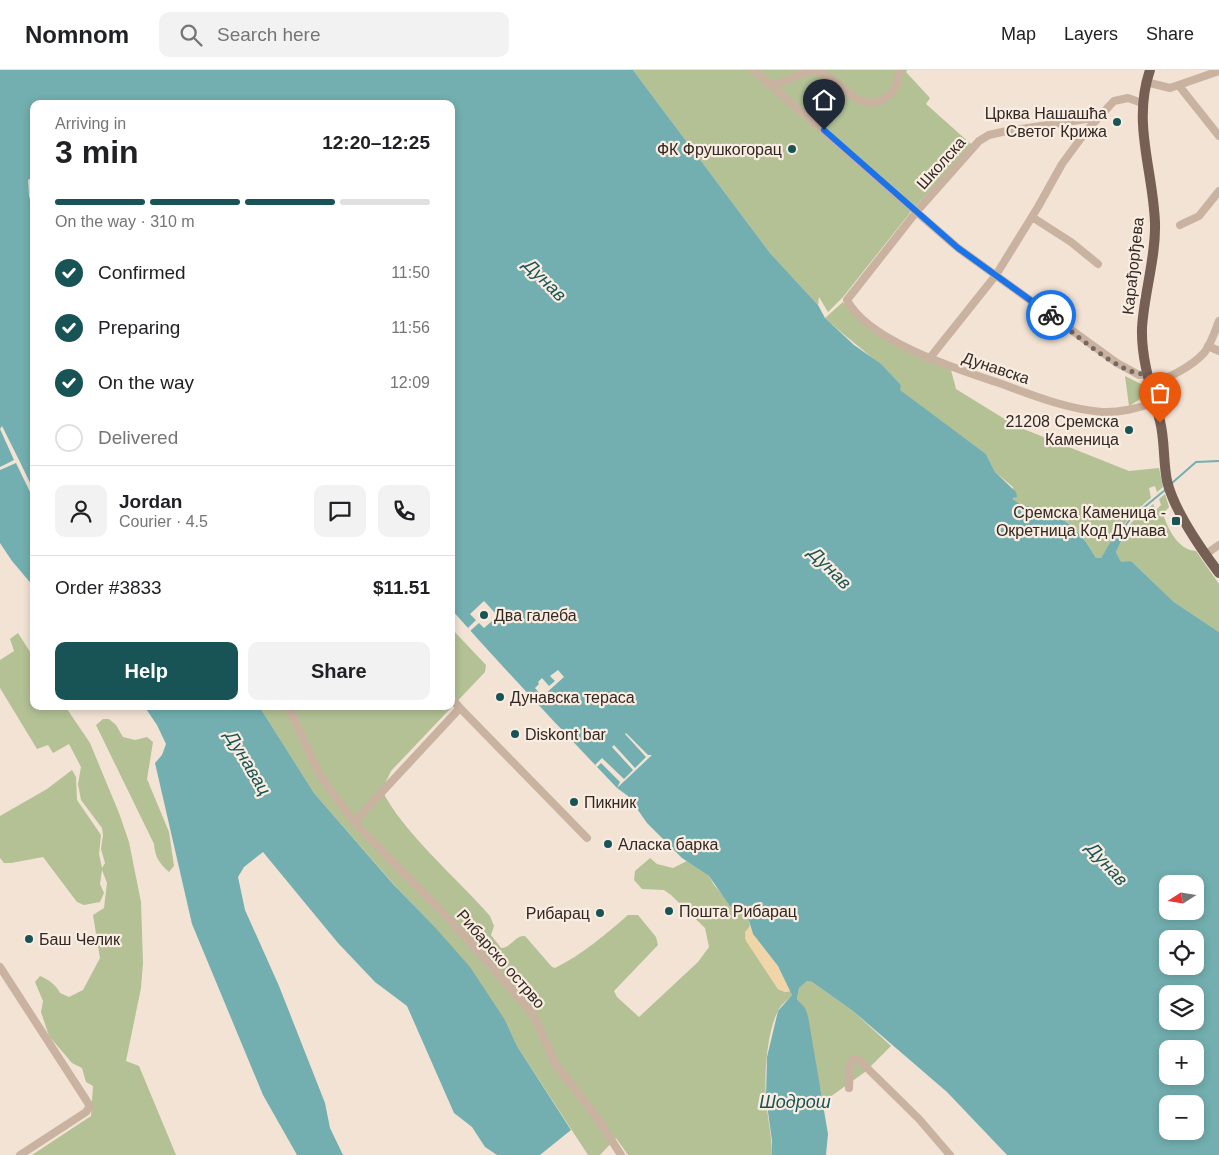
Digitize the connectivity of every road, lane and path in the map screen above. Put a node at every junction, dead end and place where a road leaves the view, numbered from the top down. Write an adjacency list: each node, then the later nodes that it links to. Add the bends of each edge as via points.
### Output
1 (753, 70): 6 (street)
2 (900, 70): 6 (street, via 892,93 872,103 854,97 819,72 804,71 780,83)
3 (1150, 70): 5 (main road, Карађорђева)
4 (1219, 71): 7 (street)
5 (1146, 82): 7 (street, via 1162,87); 8 (main road, Карађорђева)
6 (769, 83): 12 (street)
7 (1180, 87): 10 (street)
8 (1142, 103): 9 (street, via 1118,99); 22 (main road, Карађорђева, via 1142,130 1155,226 1144,313 1143,342)
9 (1099, 117): 12 (street, Школска, via 990,135 979,141); 13 (street, via 1065,159)
10 (1219, 136)
11 (1219, 191): 14 (street, via 1199,216)
12 (917, 211): 16 (street, via 958,248); 17 (street, Школска)
13 (1032, 217): 15 (street); 16 (street)
14 (1180, 225)
15 (1098, 264)
16 (996, 274): 21 (street); 22 (street, via 1117,363)
17 (847, 300): 21 (street, Дунавска, via 858,315 907,348)
18 (1219, 321): 19 (street)
19 (1208, 346): 20 (street); 22 (street, via 1192,362 1165,378)
20 (1219, 351)
21 (929, 358): 23 (street, Дунавска, via 1049,401 1079,408 1116,412)
22 (1148, 378): 23 (main road, Карађорђева)
23 (1154, 403): 25 (main road, Карађорђева, via 1161,426 1169,487)
24 (1219, 545): 25 (street)
25 (1206, 554): 26 (main road)
26 (1219, 573)
27 (455, 702): 28 (street)
28 (460, 708): 30 (street); 31 (street)
29 (290, 710): 30 (street, Рибарско острво, via 321,777)
30 (354, 822): 35 (street, Рибарско острво, via 453,923 533,1014 555,1063)
31 (587, 838)
32 (1, 972): 34 (street, via 90,1106 86,1112)
33 (849, 1088): 36 (street, via 850,1064 854,1059 859,1060 919,1118)
34 (20, 1155)
35 (621, 1155)
36 (950, 1155)

